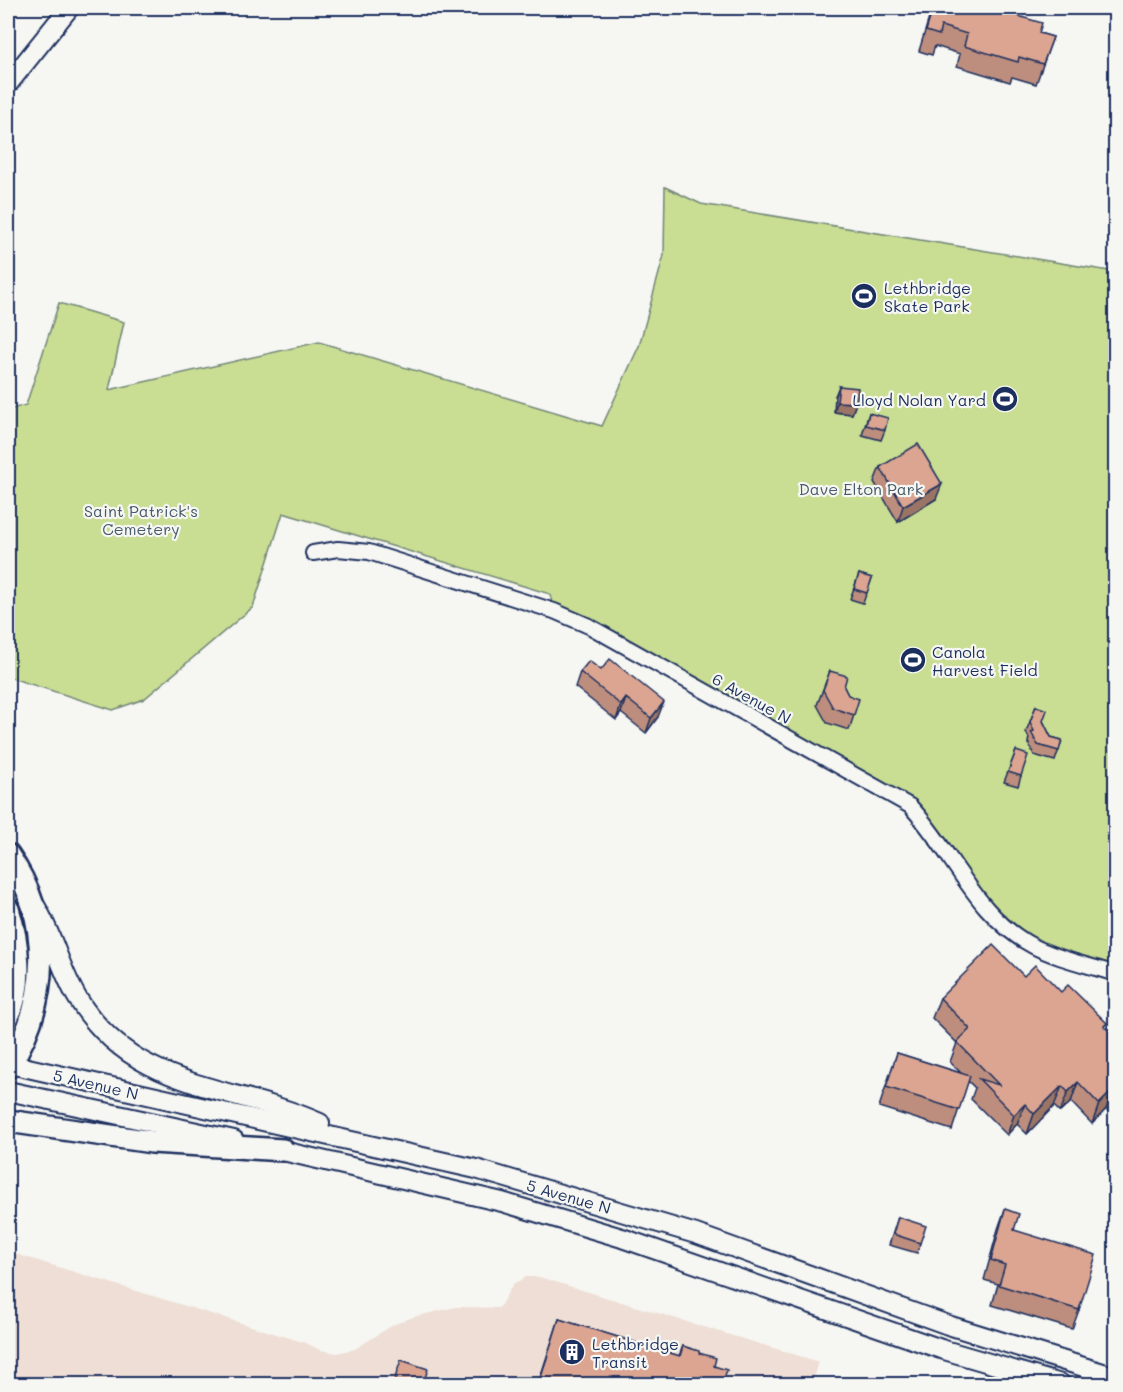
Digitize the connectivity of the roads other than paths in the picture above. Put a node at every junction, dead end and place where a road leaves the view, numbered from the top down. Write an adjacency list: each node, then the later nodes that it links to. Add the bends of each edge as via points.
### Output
1 (69, 8): 2 (main road)
2 (8, 84)
3 (313, 553): 7 (street, 6 Avenue N, via 356,549 387,556 520,598 589,626 910,806 931,828 986,908 1006,927 1046,952)
4 (8, 855): 5 (main road)
5 (31, 899): 9 (main road, via 42,955 41,981 33,1016); 12 (main road, via 51,932 77,998 105,1036 126,1052 156,1069 308,1118)
6 (8, 909): 8 (main road, via 18,960)
7 (1116, 974)
8 (8, 1016)
9 (8, 1065): 12 (main road, 5 Avenue N)
10 (8, 1091): 13 (main road, 5 Avenue N)
11 (8, 1121): 13 (main road, via 152,1142)
12 (362, 1142): 14 (main road, 5 Avenue N, via 476,1169 696,1234 948,1324)
13 (283, 1150): 15 (main road, 5 Avenue N, via 490,1199 622,1238 941,1348)
14 (1116, 1377)
15 (1061, 1384)

